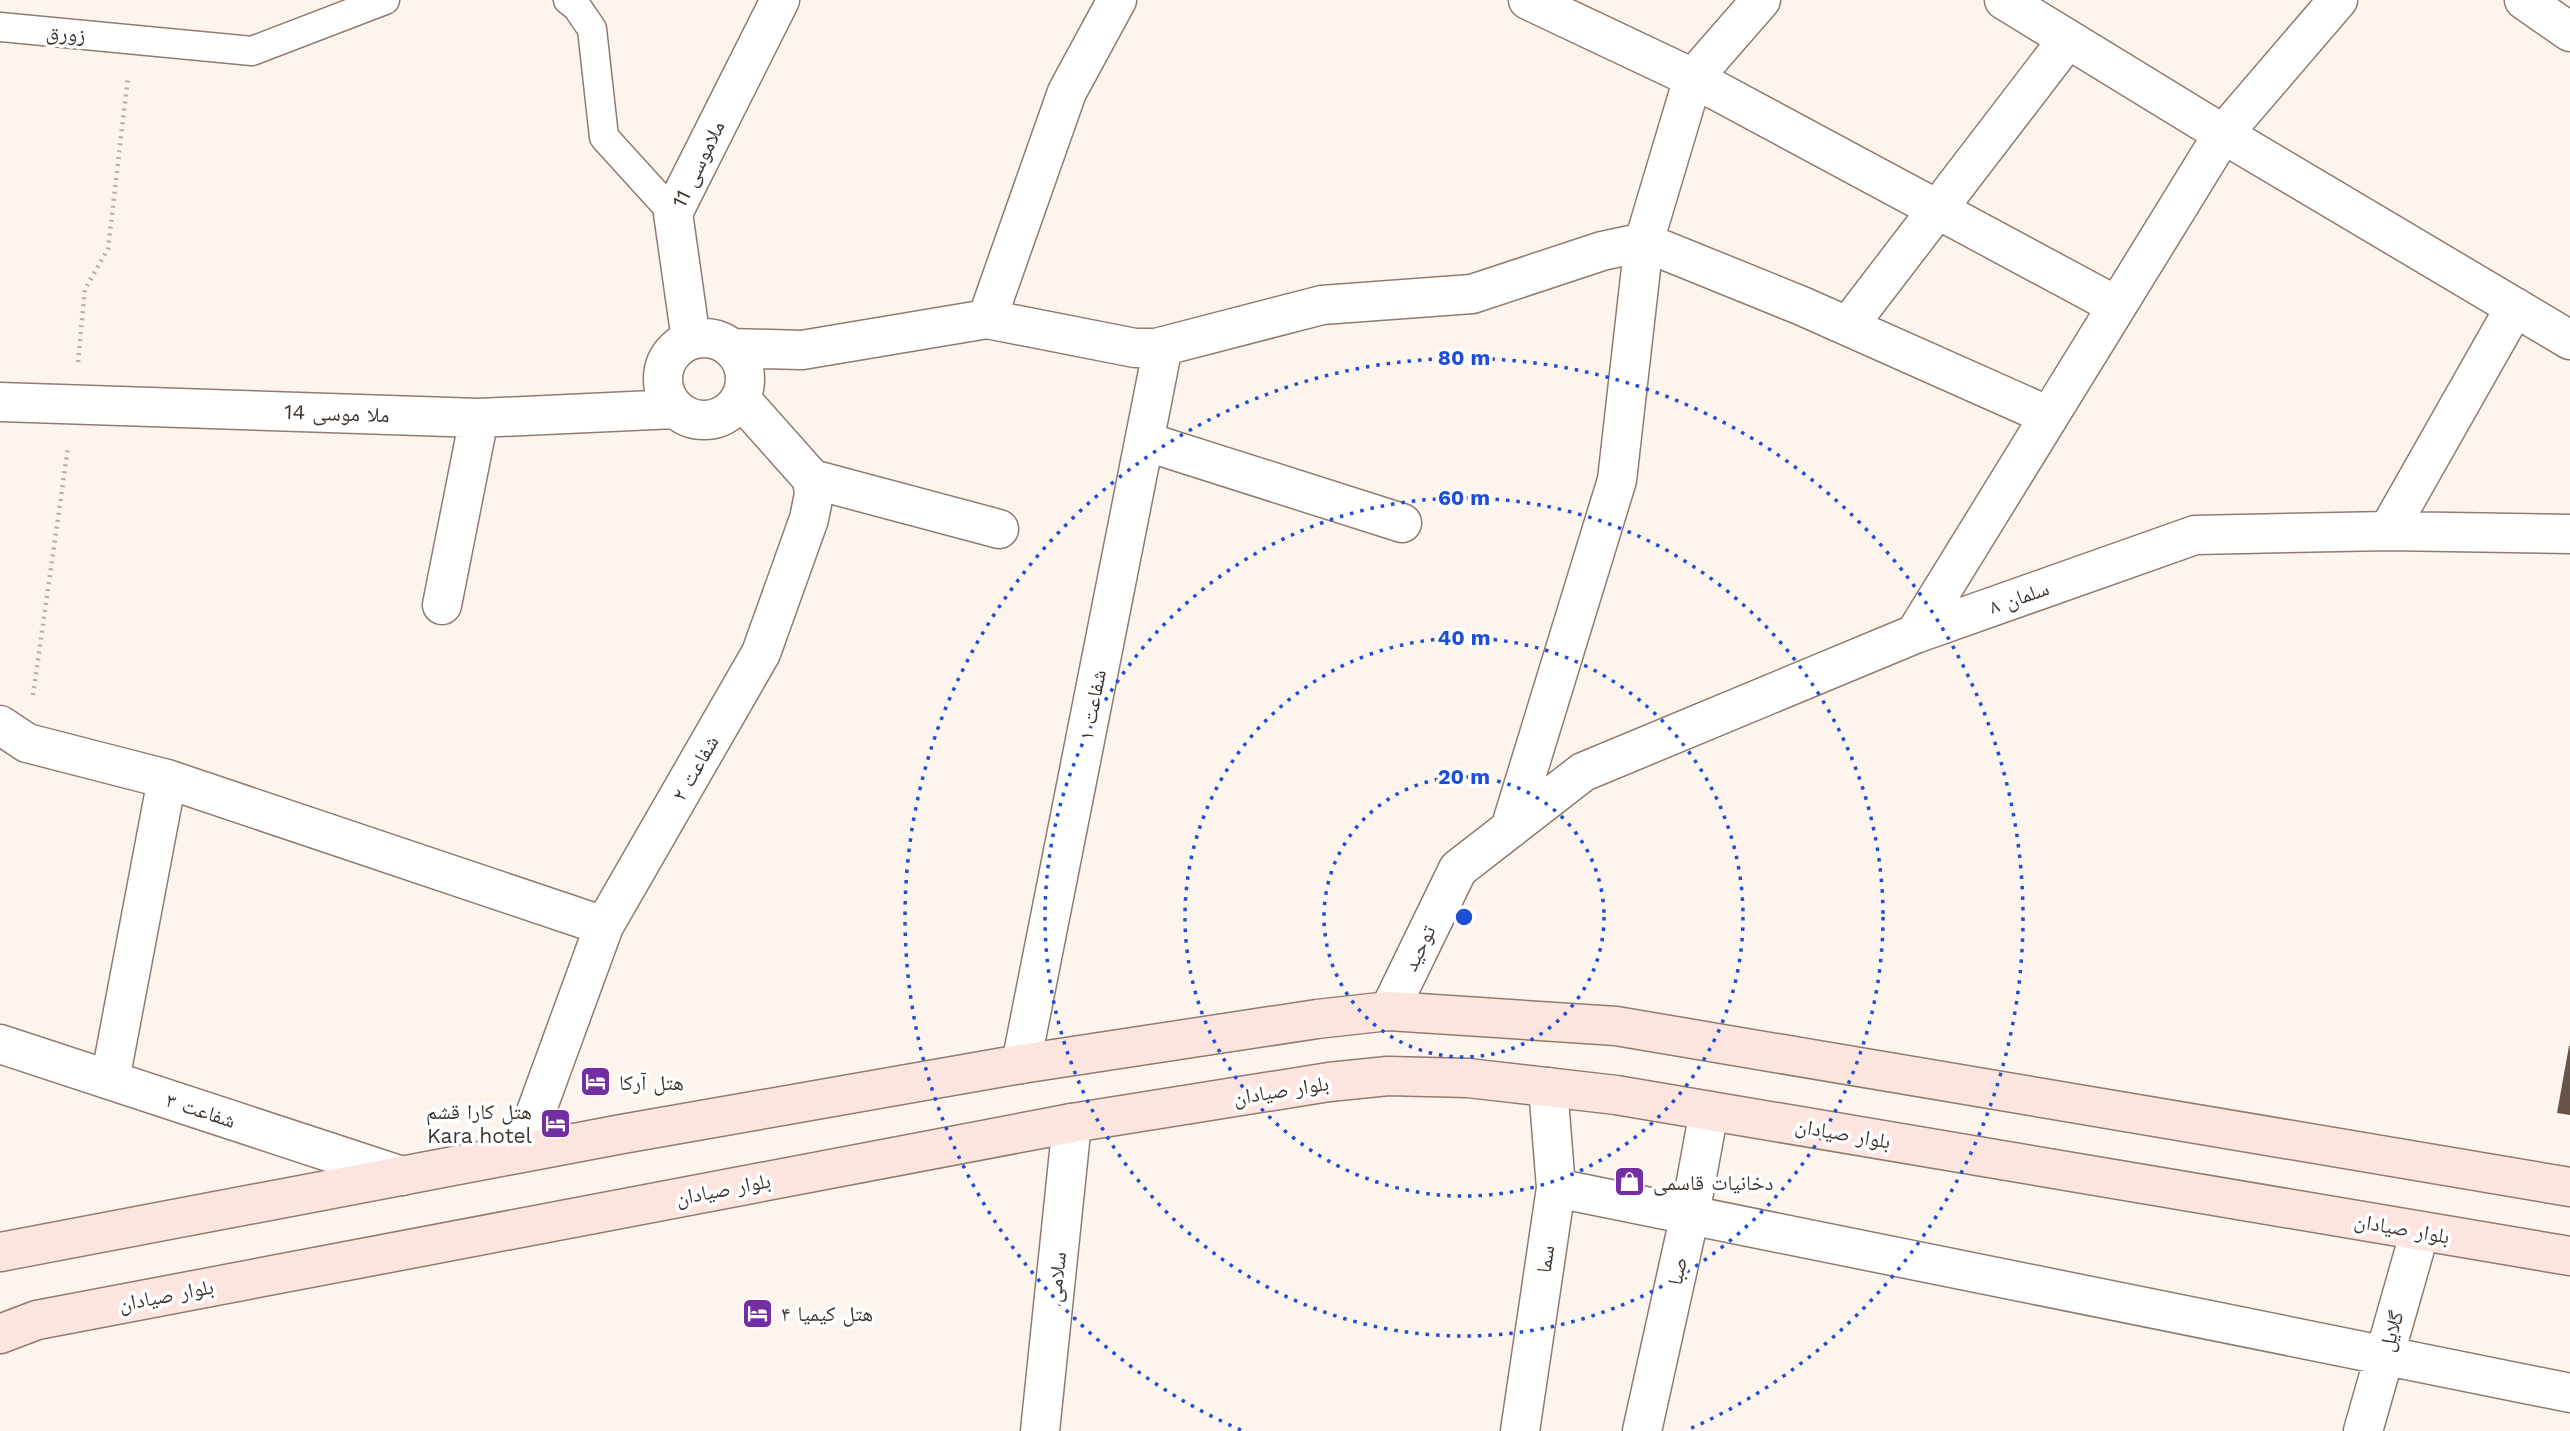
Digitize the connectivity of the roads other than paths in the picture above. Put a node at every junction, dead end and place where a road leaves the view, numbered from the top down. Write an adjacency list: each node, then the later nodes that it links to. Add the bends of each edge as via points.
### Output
1 (385, 0): 10 (lane, زورق, via 252,51)
2 (568, 0): 16 (lane, via 592,29 604,137)
3 (780, 0): 16 (street, ملاموسی 11)
4 (1117, 0): 20 (street, via 1067,93)
5 (1528, 0): 13 (street)
6 (1761, 0): 13 (street)
7 (2004, 0): 12 (street)
8 (2338, 0): 14 (street)
9 (2524, 0): 11 (street)
10 (0, 27)
11 (2570, 32)
12 (2068, 39): 14 (street); 15 (street)
13 (1693, 78): 15 (street); 17 (street)
14 (2223, 134): 18 (street); 19 (street)
15 (1940, 209): 18 (street); 21 (street)
16 (673, 213): 22 (street, ملاموسی 11)
17 (1644, 242): 21 (street); 24 (street, via 1602,251 1472,294 1322,305); 41 (street, via 1617,480)
18 (2117, 306): 29 (street)
19 (2515, 307): 23 (street); 35 (street)
20 (987, 319): 24 (street, via 1135,348); 25 (street, via 802,350)
21 (1848, 326): 29 (street)
22 (691, 340): 25 (street, via 715,339); 28 (street, via 668,358 662,376)
23 (2570, 340)
24 (1163, 346): 31 (street, شفاعت ۱)
25 (732, 348): 26 (street, via 746,381)
26 (740, 398): 28 (street, via 728,413 711,419 693,418); 32 (street)
27 (0, 402): 30 (street, ملا موسی 14)
28 (675, 409): 30 (street, ملا موسی 14)
29 (2049, 416): 38 (street)
30 (479, 418): 37 (street)
31 (1144, 441): 33 (street); 45 (street, شفاعت ۱)
32 (812, 479): 34 (street); 42 (street, شفاعت ۲, via 809,519 761,653)
33 (1402, 523)
34 (999, 529)
35 (2388, 531): 36 (street, سلمان ۸); 38 (street, سلمان ۸, via 2195,536)
36 (2570, 534)
37 (442, 605)
38 (1915, 634): 41 (street, سلمان ۸, via 1583,772)
39 (0, 726): 40 (street, via 27,743)
40 (167, 779): 42 (street); 46 (street)
41 (1510, 829): 43 (street, توحید, via 1458,869)
42 (604, 926): 50 (street, شفاعت ۲)
43 (1389, 1011): 45 (main road); 52 (main road, via 1616,1026)
44 (0, 1044): 46 (street, شفاعت ۳)
45 (1021, 1064): 50 (main road)
46 (110, 1080): 51 (street, شفاعت ۳)
47 (1548, 1087): 48 (main road, بلوار صیادان); 49 (main road, بلوار صیادان, via 1388,1076); 53 (street, سما)
48 (1709, 1111): 54 (street, صبا); 55 (main road, بلوار صیادان)
49 (1072, 1123): 58 (main road, بلوار صیادان, via 37,1320); 61 (street, سلامی)
50 (521, 1153): 51 (main road)
51 (402, 1175): 56 (main road)
52 (2570, 1187)
53 (1556, 1188): 54 (street); 62 (street, سما)
54 (1690, 1214): 59 (street); 63 (street, صبا)
55 (2420, 1231): 57 (main road, بلوار صیادان); 59 (street, گلایل)
56 (0, 1252)
57 (2570, 1256)
58 (0, 1334)
59 (2384, 1355): 60 (street); 64 (street, گلایل)
60 (2570, 1392)
61 (1040, 1431)
62 (1520, 1431)
63 (1642, 1431)
64 (2362, 1431)

